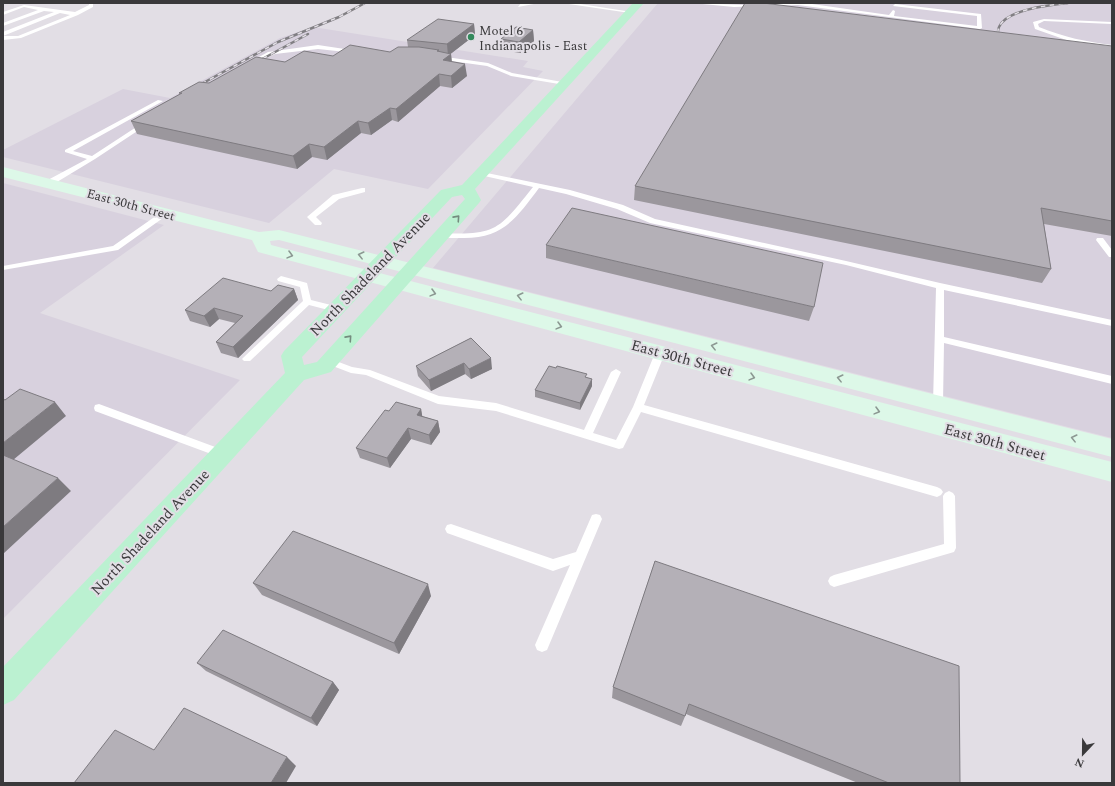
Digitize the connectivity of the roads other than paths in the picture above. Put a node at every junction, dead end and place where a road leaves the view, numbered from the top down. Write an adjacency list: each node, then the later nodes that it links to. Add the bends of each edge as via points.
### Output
1 (53, 3): 12 (lane)
2 (91, 3): 18 (lane, via 91,6)
3 (524, 3): 4 (lane, via 520,6)
4 (537, 3)
5 (564, 3): 11 (lane)
6 (639, 3): 16 (main road)
7 (694, 3): 9 (lane, via 719,6)
8 (800, 3): 9 (lane)
9 (796, 4): 19 (lane)
10 (895, 4): 19 (lane); 19 (lane, via 979,15 980,28)
11 (597, 5): 16 (lane)
12 (40, 8): 13 (lane); 17 (lane, via 24,6); 20 (lane); 22 (lane)
13 (53, 10): 14 (lane); 23 (lane)
14 (60, 11): 15 (lane); 24 (lane)
15 (68, 12): 18 (lane); 25 (lane)
16 (630, 12): 30 (main road)
17 (3, 14)
18 (76, 14): 25 (lane, via 19,37)
19 (891, 17)
20 (3, 20)
21 (1112, 23): 26 (lane, via 1044,20 1035,24 1037,28 1054,36)
22 (3, 25)
23 (3, 30)
24 (3, 34)
25 (6, 38)
26 (1112, 47)
27 (362, 52): 29 (lane, via 318,47 270,53)
28 (436, 57): 30 (lane, via 488,65 511,74)
29 (242, 68)
30 (565, 83): 35 (main road)
31 (160, 101): 33 (lane, via 67,151)
32 (150, 121): 33 (lane)
33 (93, 158): 36 (lane)
34 (3, 172): 36 (main road, East 30th Street)
35 (482, 174): 37 (lane); 38 (main road)
36 (49, 183): 40 (main road, East 30th Street)
37 (537, 186): 42 (lane, via 505,225 487,233 468,236); 49 (lane, via 620,207 653,220)
38 (468, 189): 42 (main road, North Shadeland Avenue, one-way to 38, via 473,200); 46 (main road, North Shadeland Avenue, via 447,193)
39 (362, 190): 41 (lane, via 336,197 311,217)
40 (166, 213): 45 (lane, via 115,248); 46 (main road, East 30th Street, via 259,237 264,248)
41 (318, 224)
42 (442, 235): 47 (main road, North Shadeland Avenue)
43 (1100, 240): 44 (lane)
44 (1112, 255)
45 (3, 268)
46 (375, 268): 47 (main road, East 30th Street); 51 (main road, North Shadeland Avenue)
47 (405, 276): 54 (main road, East 30th Street, one-way to 54); 56 (main road, North Shadeland Avenue, one-way to 47); 60 (main road, East 30th Street, one-way to 47)
48 (281, 279): 50 (lane, via 304,285)
49 (940, 286): 52 (lane); 53 (lane)
50 (307, 302): 51 (lane); 55 (lane)
51 (336, 309): 58 (main road, North Shadeland Avenue, via 291,356)
52 (1112, 322)
53 (938, 338): 59 (lane); 60 (lane)
54 (660, 353): 61 (lane); 66 (main road, East 30th Street, one-way to 66)
55 (247, 359)
56 (328, 362): 58 (main road, North Shadeland Avenue, via 324,367); 63 (lane, via 351,370 367,372 438,400 496,407)
57 (616, 372): 63 (lane)
58 (296, 375): 65 (main road, North Shadeland Avenue)
59 (1112, 380)
60 (938, 403): 64 (main road, East 30th Street, one-way to 60)
61 (638, 407): 63 (lane, via 619,444); 67 (lane)
62 (99, 408): 65 (lane)
63 (587, 434)
64 (1112, 448)
65 (222, 454): 74 (main road, North Shadeland Avenue)
66 (1112, 472)
67 (937, 492)
68 (949, 496): 72 (lane, via 950,548)
69 (596, 519): 71 (lane)
70 (451, 529): 71 (lane, via 553,564)
71 (580, 556): 73 (lane)
72 (834, 581)
73 (542, 645)
74 (3, 689)

